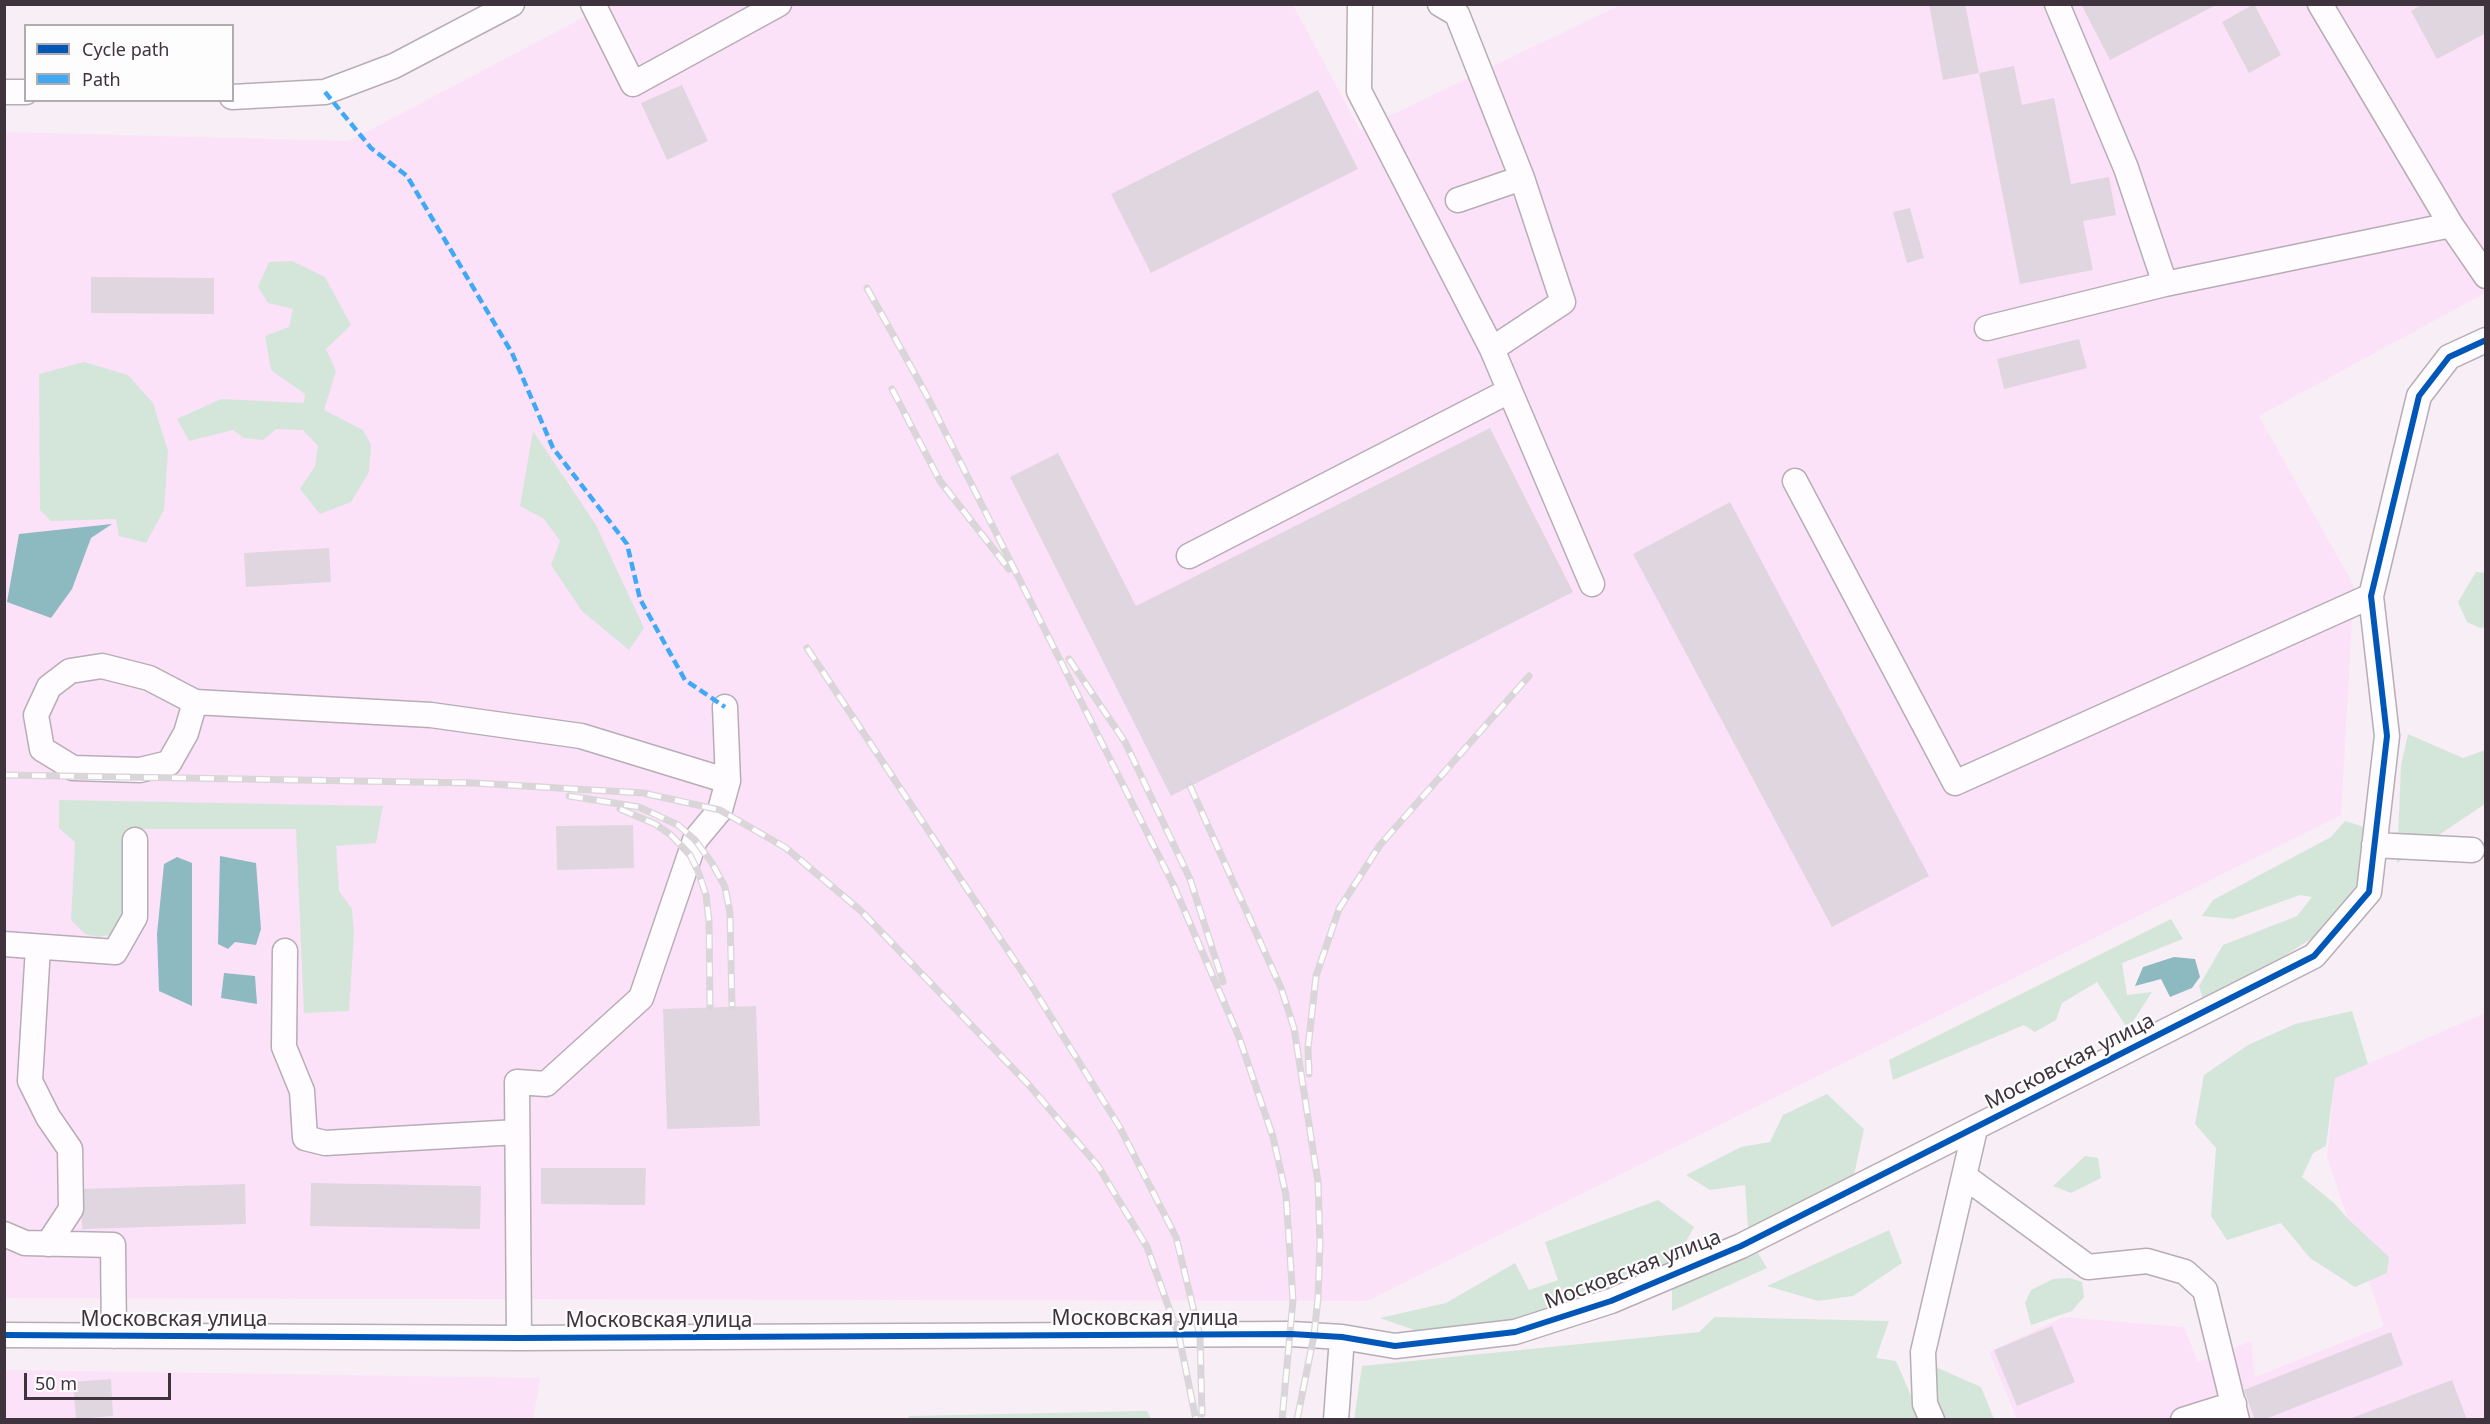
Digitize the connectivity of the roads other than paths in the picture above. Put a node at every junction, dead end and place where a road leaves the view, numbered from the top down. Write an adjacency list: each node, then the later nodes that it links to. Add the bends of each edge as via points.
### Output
1 (512, 4): 10 (street, via 394,66 325,92)
2 (593, 4): 3 (street, via 633,84)
3 (779, 4)
4 (1359, 4): 18 (street, via 1359,91)
5 (1440, 4): 11 (street, via 1457,14)
6 (2056, 4): 15 (street, via 2126,168)
7 (2320, 4): 13 (street)
8 (4, 92): 9 (street)
9 (24, 92)
10 (234, 97)
11 (1522, 177): 12 (street); 18 (street, via 1563,302)
12 (1458, 200)
13 (2451, 225): 14 (street); 15 (street)
14 (2486, 276)
15 (2165, 284): 16 (street)
16 (1987, 328)
17 (2486, 340): 23 (street, Московская улица, via 2449,357 2419,396)
18 (1492, 349): 19 (street)
19 (1509, 391): 21 (street); 22 (street)
20 (1795, 481): 23 (street, via 1955,783)
21 (1189, 556)
22 (1592, 584)
23 (2371, 596): 28 (street, Московская улица, via 2387,736)
24 (195, 702): 24 (street, via 149,678 102,666 70,671 49,687 36,715 42,749 73,768 140,770 169,763 186,733); 26 (street, via 431,715 581,736)
25 (725, 707): 26 (street)
26 (728, 781): 34 (street, via 720,810 695,840 641,999 546,1084 517,1082)
27 (135, 840): 31 (street, via 135,916 115,952)
28 (2374, 845): 29 (street); 33 (street, Московская улица, via 2369,892 2314,956)
29 (2472, 849)
30 (4, 944): 31 (street)
31 (38, 947): 37 (street, via 30,1081 70,1149 71,1209)
32 (285, 951): 34 (street, via 284,1047 302,1091 305,1138 325,1143)
33 (1975, 1129): 35 (street); 40 (street, Московская улица, via 1741,1246 1611,1301 1515,1332 1395,1346)
34 (518, 1132): 41 (street)
35 (1964, 1176): 42 (street, via 2088,1267 2147,1261 2185,1272 2205,1290); 44 (street, via 1923,1352 1925,1404)
36 (4, 1234): 37 (street, via 25,1243)
37 (48, 1244): 39 (street, via 113,1245)
38 (4, 1335): 39 (street, Московская улица)
39 (114, 1336): 41 (street, Московская улица)
40 (1342, 1337): 41 (street, Московская улица, via 1291,1334); 43 (street)
41 (519, 1338)
42 (2236, 1412): 45 (street)
43 (1336, 1419)
44 (1932, 1419)
45 (2183, 1419)

